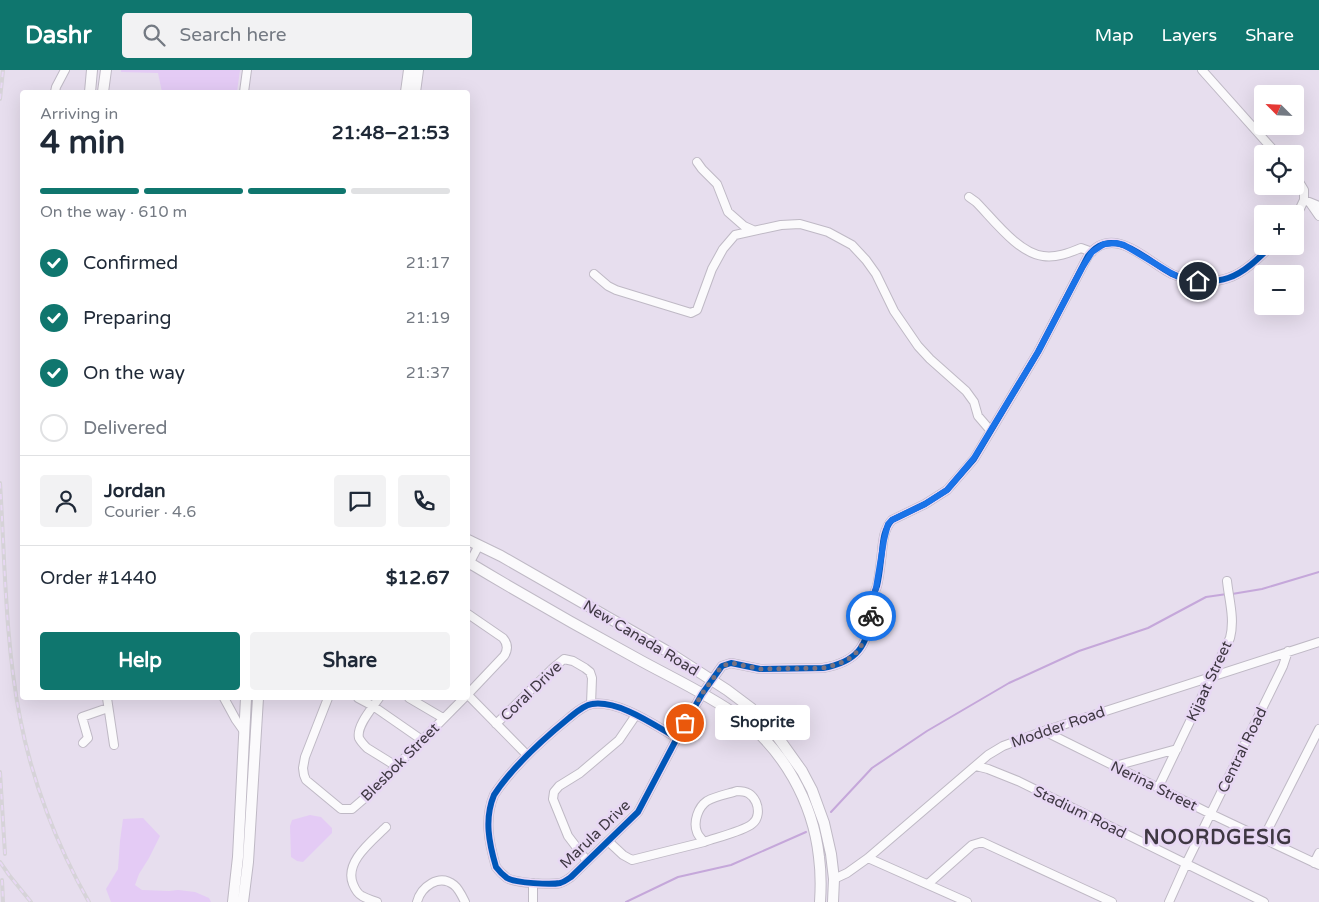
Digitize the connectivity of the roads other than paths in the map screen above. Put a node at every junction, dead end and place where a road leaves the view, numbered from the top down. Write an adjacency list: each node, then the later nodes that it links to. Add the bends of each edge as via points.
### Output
1 (65, 70): 8 (street)
2 (92, 70): 9 (main road)
3 (106, 70): 10 (main road)
4 (247, 70): 11 (street)
5 (410, 70): 12 (main road)
6 (418, 70): 13 (main road)
7 (1202, 70): 14 (street)
8 (55, 90)
9 (90, 90)
10 (103, 90)
11 (244, 90)
12 (406, 90)
13 (415, 90)
14 (1269, 145)
15 (697, 162): 22 (street, via 717,184 728,212)
16 (1304, 190): 18 (street)
17 (968, 197): 23 (street, via 1018,246 1031,252 1056,256 1081,248)
18 (1307, 202): 19 (street); 20 (street); 21 (street)
19 (1304, 206)
20 (1319, 206)
21 (1319, 216)
22 (753, 230): 25 (street, via 735,235 728,242 712,269 697,310 691,313 616,290); 26 (street, via 800,224 828,232 852,244 876,274 894,311 918,346 966,391 978,416)
23 (1092, 252): 24 (street, via 1104,244 1124,245 1171,273 1204,281 1233,277); 26 (street, Marula Drive, via 1038,352)
24 (1261, 255)
25 (594, 274)
26 (990, 430): 36 (street, Marula Drive, via 974,458 950,486 888,524 866,639 855,655 823,668 760,669 732,663 722,666)
27 (470, 541): 28 (main road, New Canada Road)
28 (479, 546): 29 (street); 36 (main road, New Canada Road, via 657,645)
29 (470, 561)
30 (470, 565): 38 (main road, New Canada Road)
31 (1227, 585): 35 (street, Kijaat Street, via 1232,631)
32 (470, 615): 37 (street, Blesbok Street, via 503,638 508,648)
33 (1319, 642): 34 (street, Modder Road)
34 (1288, 652): 35 (street, Modder Road); 68 (street, Central Road)
35 (1212, 676): 57 (street, Modder Road); 62 (street, Kijaat Street)
36 (712, 681): 38 (street, Marula Drive); 78 (main road, New Canada Road, via 745,702 771,729 802,771 824,823)
37 (470, 691)
38 (702, 694): 58 (street, Marula Drive); 88 (main road, New Canada Road, via 751,726 782,760 794,780 814,829 820,864)
39 (106, 700): 51 (street)
40 (225, 700): 55 (street)
41 (246, 700): 55 (main road)
42 (258, 700): 83 (main road)
43 (327, 700): 64 (street, Blesbok Street, via 305,757 303,773 306,780 339,808 349,810)
44 (362, 700): 50 (street)
45 (378, 700): 50 (street)
46 (412, 700): 53 (street)
47 (461, 700): 53 (street, Blesbok Street)
48 (468, 700): 54 (street)
49 (591, 704): 52 (street, via 609,705); 54 (street, Coral Drive, via 590,672 564,659); 63 (street, Marula Drive, via 556,729)
50 (373, 706): 59 (street); 64 (street, via 360,727 359,737 367,748)
51 (108, 708): 60 (street, via 82,717 88,738); 61 (street)
52 (636, 716): 58 (street); 75 (street, via 619,740 554,792 553,798 568,836)
53 (443, 718): 59 (street, Blesbok Street)
54 (496, 724): 63 (street)
55 (243, 730): 82 (main road, via 241,814)
56 (1319, 730): 70 (street)
57 (1044, 731): 65 (street, Modder Road, via 995,750); 66 (street, Nerina Street)
58 (677, 738): 71 (street, Marula Drive, via 638,812)
59 (422, 740): 64 (street, Blesbok Street)
60 (82, 743)
61 (114, 745)
62 (1177, 749): 66 (street); 67 (street, Kijaat Street)
63 (528, 755): 79 (street, Marula Drive, via 494,795 488,819 489,841 498,870 512,880)
64 (396, 766)
65 (976, 766): 74 (street, Modder Road); 76 (street, Stadium Road, via 1018,781)
66 (1114, 766): 67 (street, Nerina Street)
67 (1158, 788): 68 (street, Nerina Street)
68 (1211, 814): 70 (street, Nerina Street); 76 (street, Central Road)
69 (386, 827): 84 (street, via 366,847 351,870 357,892)
70 (1264, 839): 77 (street, Nerina Street)
71 (608, 841): 72 (street, via 632,860); 75 (street, Marula Drive)
72 (704, 842): 72 (street, via 753,824 758,813 750,794 737,791 704,804 698,812 696,825)
73 (1319, 853): 77 (street)
74 (868, 858): 78 (street, Modder Road); 80 (street)
75 (587, 861): 79 (street, Marula Drive, via 562,882)
76 (1186, 864): 92 (street, Central Road); 93 (street, Stadium Road)
77 (1316, 864)
78 (834, 879): 89 (main road, New Canada Road)
79 (533, 883): 87 (street)
80 (928, 884): 81 (street, via 972,845 985,843); 90 (street)
81 (1101, 900): 91 (street)
82 (233, 902)
83 (243, 902)
84 (377, 902)
85 (417, 902): 86 (street, via 427,885 442,880 456,886)
86 (465, 902)
87 (533, 902)
88 (820, 902)
89 (834, 902)
90 (967, 902)
91 (1112, 902)
92 (1169, 902)
93 (1264, 902)

